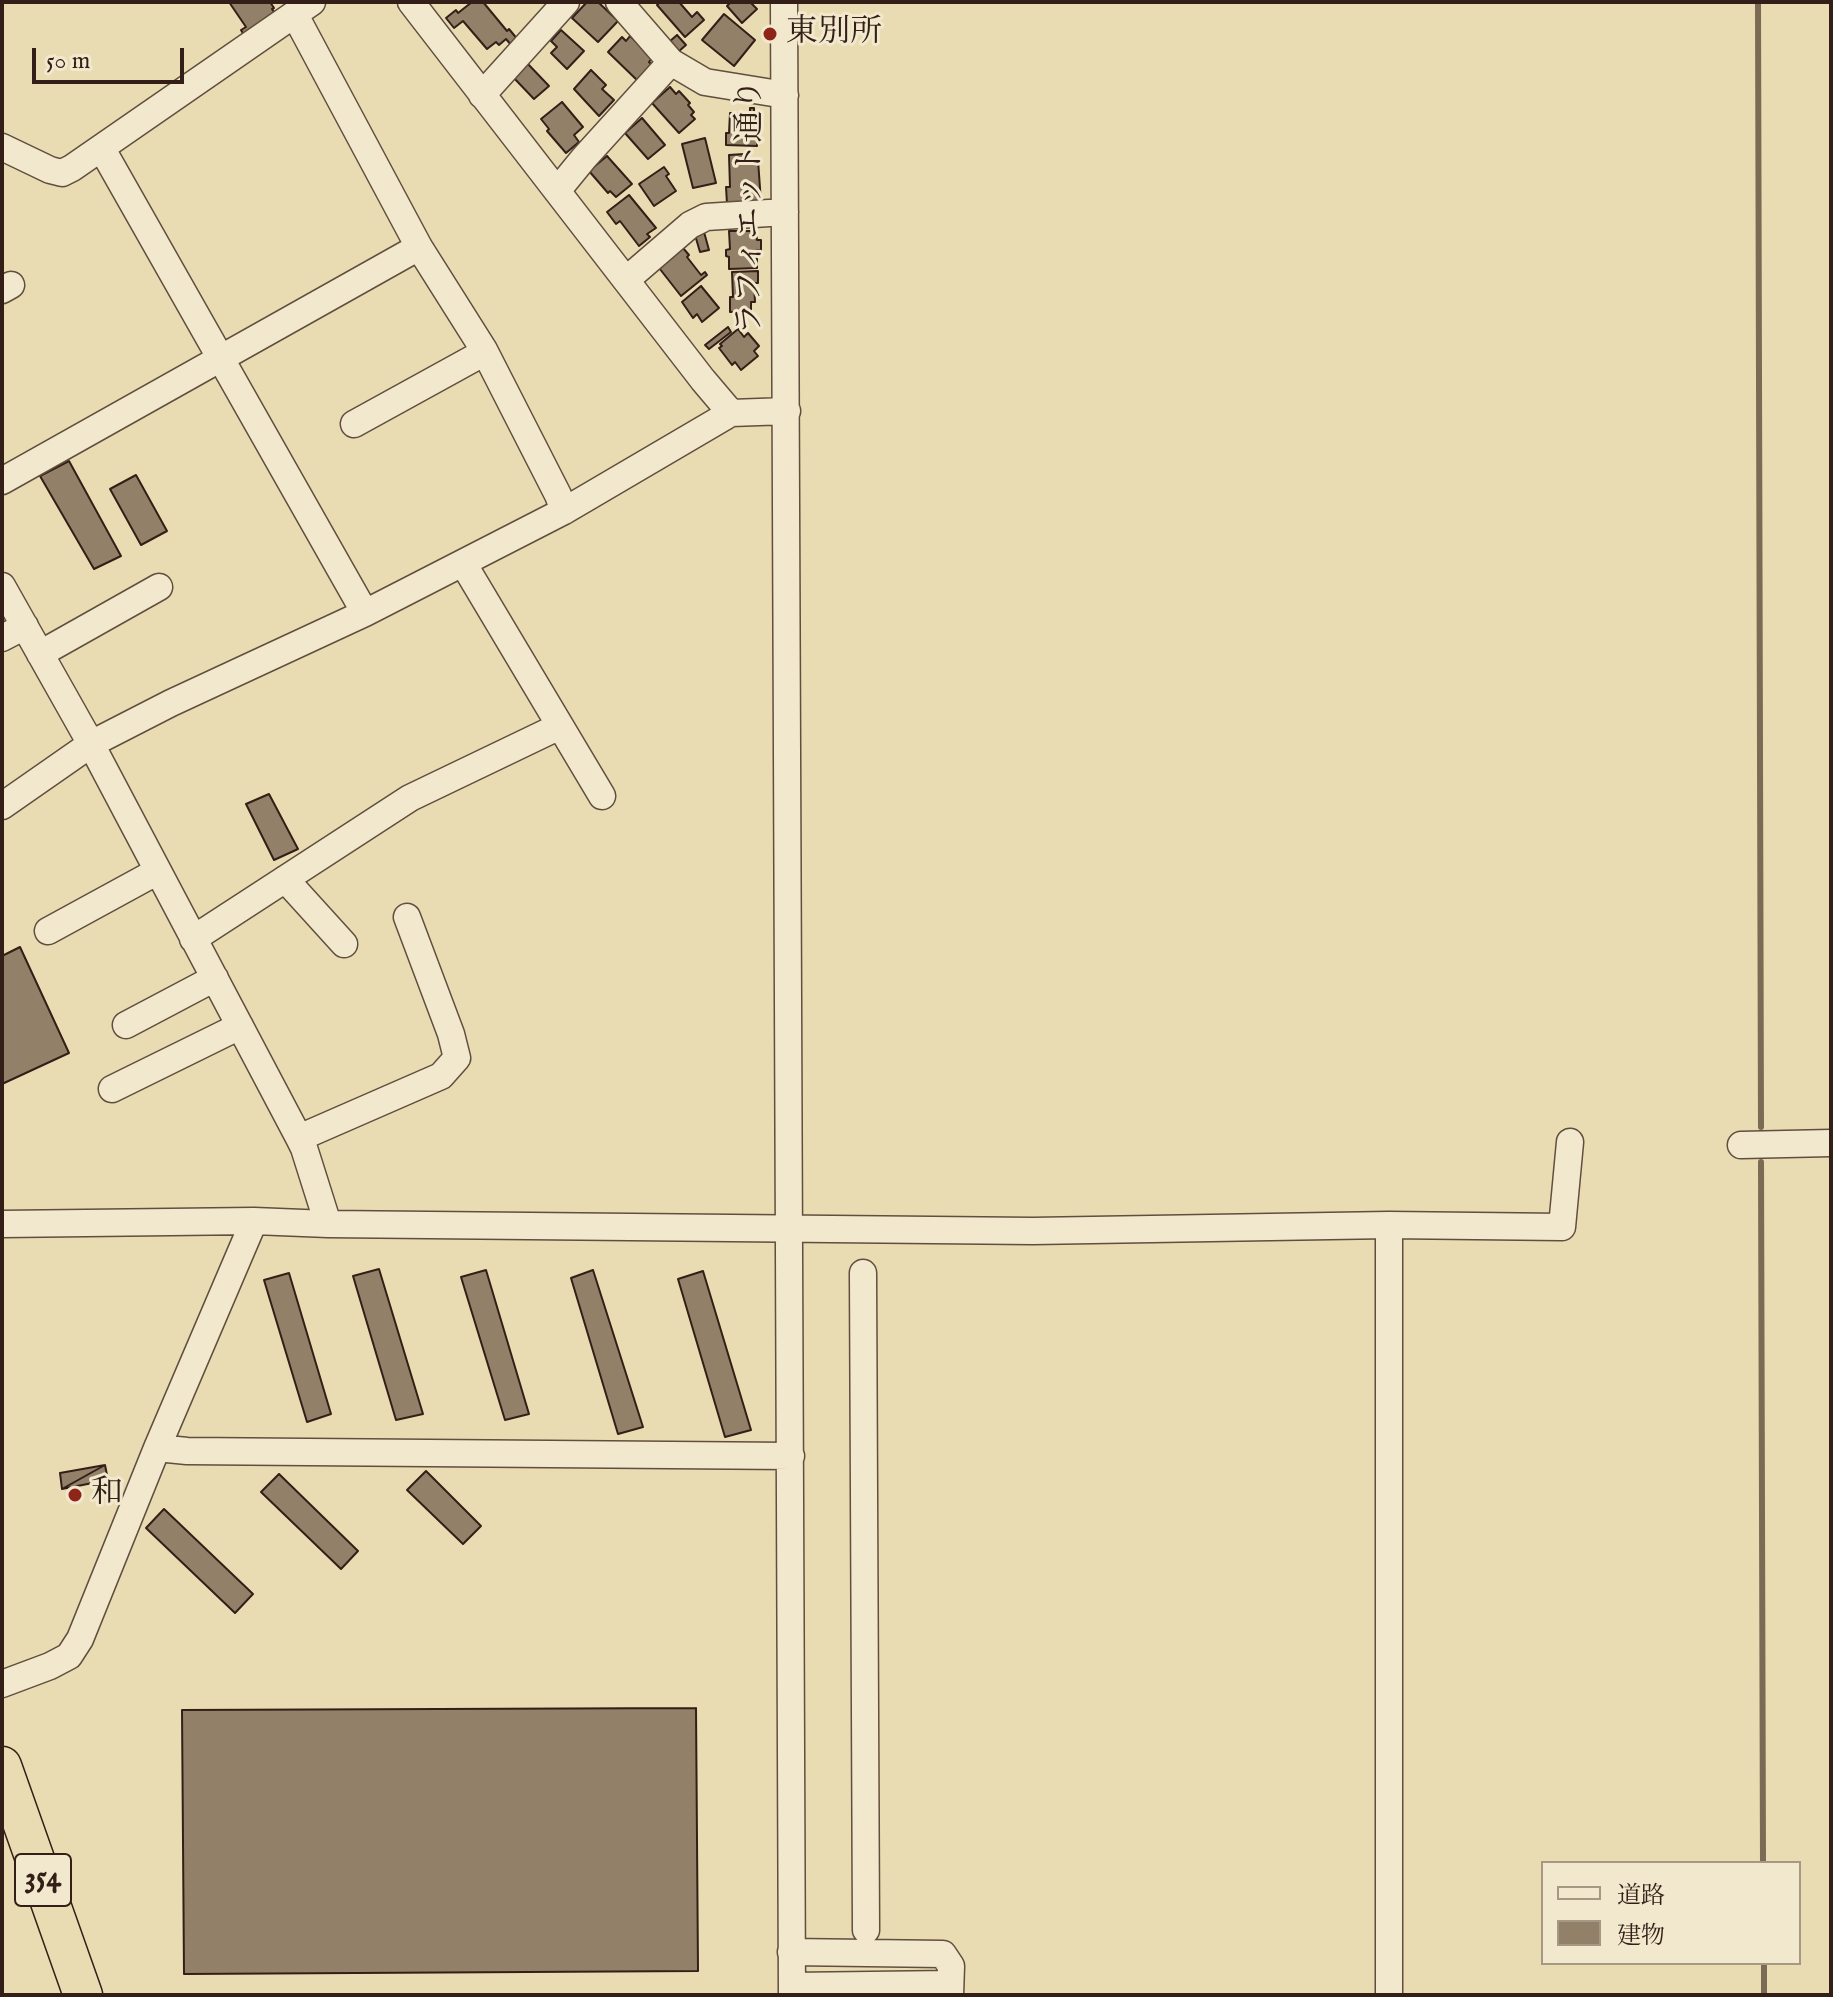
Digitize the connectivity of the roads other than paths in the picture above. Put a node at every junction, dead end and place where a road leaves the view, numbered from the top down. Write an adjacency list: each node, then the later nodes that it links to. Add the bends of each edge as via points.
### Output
1 (411, 2): 7 (street)
2 (566, 2): 7 (street)
3 (619, 2): 6 (street)
4 (784, 2): 8 (street, ラフィエット通り)
5 (304, 8): 10 (street); 13 (street)
6 (671, 62): 8 (street, via 705,82); 11 (street)
7 (482, 95): 11 (street)
8 (785, 95): 12 (street, ラフィエット通り)
9 (2, 147): 10 (street, via 62,173)
10 (102, 149): 16 (street)
11 (557, 191): 14 (street)
12 (785, 212): 14 (street, via 706,217); 17 (street, ラフィエット通り)
13 (419, 247): 15 (street); 16 (street)
14 (626, 280): 18 (street)
15 (484, 350): 19 (street); 21 (street)
16 (221, 359): 20 (street); 25 (street)
17 (787, 411): 18 (street); 50 (street, ラフィエット通り)
18 (731, 413): 21 (street)
19 (354, 424)
20 (2, 481)
21 (564, 511): 22 (street)
22 (463, 563): 25 (street); 28 (street)
23 (2, 586): 26 (street)
24 (159, 587): 27 (street)
25 (365, 613): 29 (street)
26 (13, 632): 27 (street)
27 (40, 654): 29 (street)
28 (560, 726): 30 (street); 33 (street, via 410,798)
29 (91, 744): 31 (street); 32 (street)
30 (602, 796)
31 (2, 806)
32 (158, 871): 35 (street); 36 (street)
33 (285, 879): 36 (street); 37 (street)
34 (407, 917): 42 (street, via 457,1058 441,1076)
35 (48, 931)
36 (193, 939): 38 (street)
37 (344, 944)
38 (215, 978): 39 (street); 40 (street)
39 (126, 1025)
40 (240, 1026): 41 (street); 42 (street)
41 (112, 1089)
42 (299, 1138): 48 (street)
43 (1570, 1142): 49 (street, via 1562,1227)
44 (1831, 1143): 45 (street)
45 (1741, 1145)
46 (254, 1221): 47 (street); 48 (street); 52 (street)
47 (2, 1224)
48 (328, 1224): 50 (street)
49 (1389, 1225): 50 (street, via 1033,1231); 63 (street)
50 (789, 1228): 53 (street, ラフィエット通り)
51 (863, 1273): 57 (street)
52 (157, 1448): 53 (street); 54 (street, via 75,1648 50,1666)
53 (791, 1456): 58 (street, ラフィエット通り)
54 (2, 1684)
55 (2, 1766): 62 (highway, 354)
56 (2, 1844): 61 (highway, 354)
57 (866, 1930)
58 (791, 1952): 59 (street, via 943,1954 951,1966); 60 (street, ラフィエット通り)
59 (950, 1989): 60 (street)
60 (792, 1990)
61 (56, 1995)
62 (83, 1995)
63 (1389, 1995)

